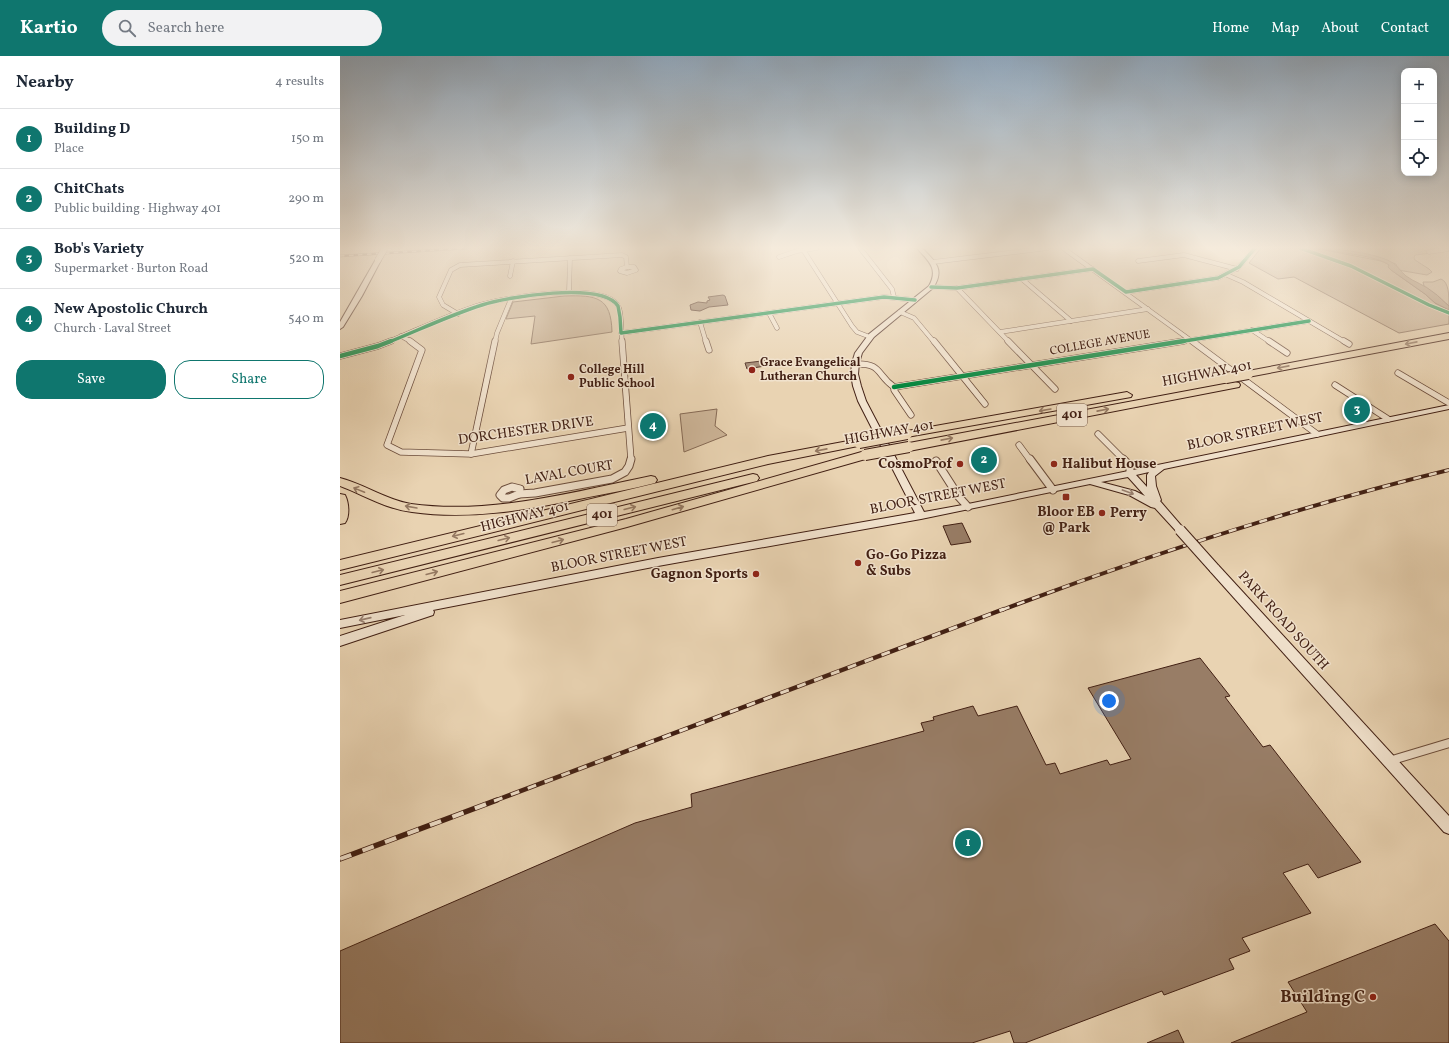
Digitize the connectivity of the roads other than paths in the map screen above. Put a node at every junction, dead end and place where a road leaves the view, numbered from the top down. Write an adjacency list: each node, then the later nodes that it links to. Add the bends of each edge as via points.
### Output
1 (354, 294): 21 (main road)
2 (360, 294): 25 (main road)
3 (441, 294): 20 (street, via 439,298 443,305)
4 (552, 294): 14 (street)
5 (595, 294): 29 (street, via 611,299 618,306)
6 (831, 294): 16 (street)
7 (893, 294): 13 (street)
8 (922, 294): 15 (main road)
9 (963, 294): 28 (street)
10 (1040, 294): 23 (street)
11 (1129, 294): 17 (street)
12 (1264, 294): 22 (street)
13 (894, 297): 15 (street); 16 (street)
14 (511, 299): 20 (street, via 482,305); 56 (street, via 497,333)
15 (915, 300): 18 (main road)
16 (837, 303): 19 (street); 32 (street, via 857,332)
17 (1148, 309): 23 (street); 33 (street)
18 (900, 312): 32 (main road); 42 (street, via 910,315 920,323)
19 (769, 313): 24 (street); 26 (street)
20 (458, 314): 30 (street)
21 (340, 315)
22 (1309, 320): 27 (street, COLLEGE AVENUE); 34 (street)
23 (1071, 321): 28 (street)
24 (700, 322): 29 (street); 36 (street)
25 (340, 327)
26 (777, 328)
27 (1252, 330): 33 (street, COLLEGE AVENUE); 37 (street)
28 (1000, 332): 40 (street)
29 (621, 333): 51 (street)
30 (401, 336): 38 (street, via 372,348); 56 (street, DORCHESTER DRIVE, via 422,350 387,446 401,452)
31 (1449, 336): 55 (highway, HIGHWAY 401 / 401, one-way to 55, bridge, via 907,434)
32 (870, 337): 39 (main road, via 862,346)
33 (1190, 340): 40 (street, COLLEGE AVENUE); 53 (street)
34 (1349, 344)
35 (1449, 345): 55 (highway, HIGHWAY 401 / 401, one-way to 35, bridge, via 909,446)
36 (709, 350)
37 (1287, 353)
38 (340, 356)
39 (855, 364): 44 (street, via 871,364); 68 (main road, via 854,378 857,390)
40 (1033, 366): 42 (street, COLLEGE AVENUE); 45 (street)
41 (1398, 373): 46 (street)
42 (964, 377): 44 (street, COLLEGE AVENUE); 47 (street)
43 (1334, 385): 50 (street)
44 (894, 387): 49 (street)
45 (1055, 390)
46 (1449, 403)
47 (985, 404)
48 (1449, 407): 50 (main road, BLOOR STREET WEST)
49 (911, 415)
50 (1388, 419): 53 (main road, BLOOR STREET WEST)
51 (628, 428): 56 (street, DORCHESTER DRIVE); 64 (street, LAVAL COURT, via 631,462 624,474 608,480)
52 (1098, 434): 60 (street, PARK ROAD SOUTH, via 1130,466)
53 (1317, 434): 59 (main road, BLOOR STREET WEST)
54 (1019, 445): 63 (street)
55 (862, 449): 57 (highway, HIGHWAY 401 / 401, one-way to 57); 71 (highway, HIGHWAY 401 / 401, one-way to 55); 72 (highway, one-way to 55, via 627,523)
56 (471, 454)
57 (768, 460): 61 (highway, one-way to 61, via 725,465 543,502 489,508 441,510 410,507); 70 (highway, HIGHWAY 401 / 401, one-way to 70)
58 (936, 461): 66 (street)
59 (1164, 467): 60 (main road, BLOOR STREET WEST); 67 (main road, via 1151,475 1152,490)
60 (1130, 474): 62 (main road, BLOOR STREET WEST); 67 (main road, PARK ROAD SOUTH)
61 (340, 482)
62 (1092, 482): 63 (main road, BLOOR STREET WEST); 67 (main road, one-way to 67, via 1132,493)
63 (1053, 490): 66 (main road, BLOOR STREET WEST)
64 (518, 494)
65 (340, 498): 69 (highway)
66 (968, 507): 68 (main road, BLOOR STREET WEST)
67 (1161, 509): 79 (main road, PARK ROAD SOUTH, bridge)
68 (921, 516): 73 (main road, BLOOR STREET WEST, via 651,564)
69 (340, 520)
70 (340, 565)
71 (340, 580)
72 (340, 597)
73 (446, 605): 74 (main road, BLOOR STREET WEST); 77 (main road, via 415,618)
74 (431, 608): 75 (main road, BLOOR STREET WEST, one-way to 75); 76 (main road, BLOOR STREET WEST)
75 (340, 624)
76 (340, 634)
77 (340, 642)
78 (1449, 743): 79 (street)
79 (1389, 761): 80 (main road, PARK ROAD SOUTH)
80 (1449, 827)

